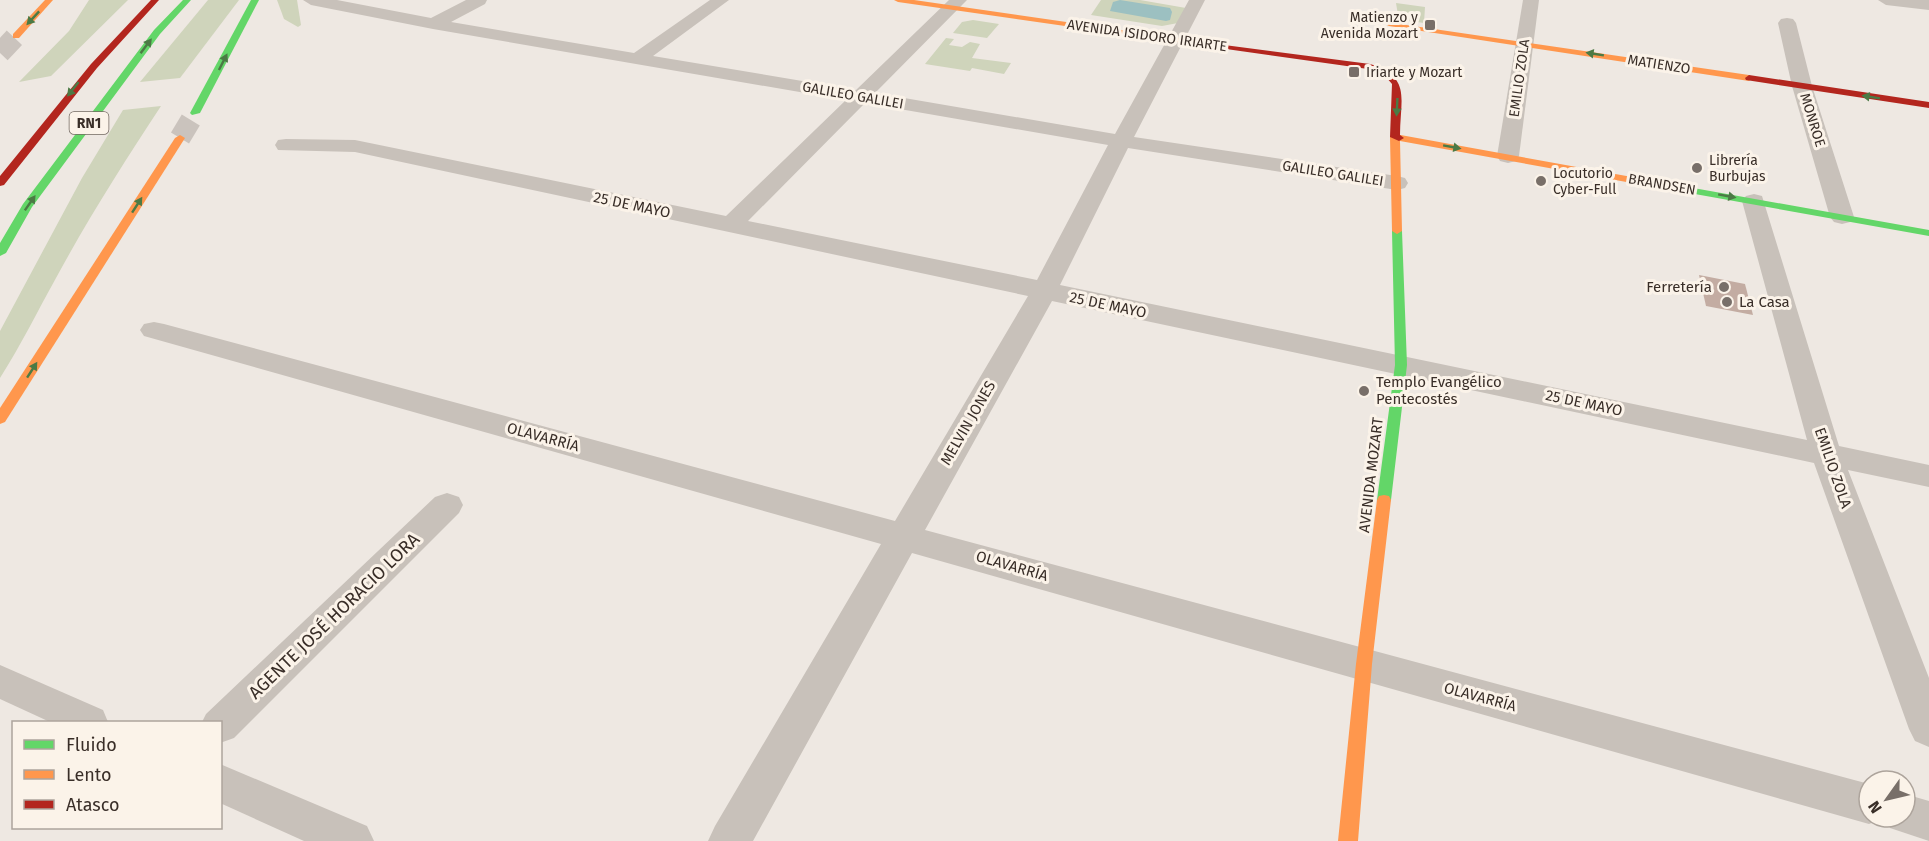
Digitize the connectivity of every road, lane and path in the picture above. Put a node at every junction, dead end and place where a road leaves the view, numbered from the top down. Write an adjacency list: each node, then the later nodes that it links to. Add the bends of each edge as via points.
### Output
1 (49, 0): 19 (main road, one-way to 19)
2 (155, 0): 34 (main road, RN1, one-way to 34, via 78,82)
3 (187, 0): 40 (main road, RN1, one-way to 3, via 27,206 157,32)
4 (255, 0): 28 (main road, one-way to 4)
5 (311, 0): 16 (street, GALILEO GALILEI)
6 (480, 0): 16 (street)
7 (721, 0): 22 (street)
8 (898, 0): 12 (main road, AVENIDA ISIDORO IRIARTE)
9 (1197, 0): 18 (street, MELVIN JONES)
10 (1532, 0): 21 (street, EMILIO ZOLA)
11 (1886, 0): 13 (street)
12 (958, 2): 18 (main road, AVENIDA ISIDORO IRIARTE); 26 (street)
13 (1929, 5)
14 (1385, 8): 17 (main road)
15 (1787, 23): 25 (street, MONROE)
16 (434, 24): 22 (street, GALILEO GALILEI)
17 (1389, 24): 20 (main road); 21 (main road, MATIENZO)
18 (1178, 35): 23 (main road, AVENIDA ISIDORO IRIARTE); 24 (main road, AVENIDA ISIDORO IRIARTE, via 1370,67); 31 (street, MELVIN JONES)
19 (16, 36)
20 (1392, 43)
21 (1524, 43): 25 (main road, MATIENZO, one-way to 21); 33 (street, EMILIO ZOLA)
22 (638, 58): 26 (street, GALILEO GALILEI)
23 (1383, 58)
24 (1394, 77): 29 (main road, AVENIDA MOZART, one-way to 29)
25 (1802, 86): 27 (main road, MATIENZO, one-way to 25); 37 (street, MONROE)
26 (861, 96): 31 (street, GALILEO GALILEI); 38 (street)
27 (1929, 105)
28 (195, 113)
29 (1395, 137): 33 (main road, BRANDSEN, one-way to 33); 35 (main road, AVENIDA MOZART)
30 (180, 138): 44 (main road, one-way to 30)
31 (1120, 141): 35 (street, GALILEO GALILEI); 41 (street, MELVIN JONES)
32 (286, 145): 38 (street, 25 DE MAYO, via 355,146)
33 (1508, 156): 36 (main road, BRANDSEN, one-way to 36)
34 (0, 183)
35 (1397, 183): 43 (main road, AVENIDA MOZART)
36 (1754, 201): 37 (main road, BRANDSEN); 45 (street, EMILIO ZOLA)
37 (1842, 217): 39 (main road, BRANDSEN)
38 (729, 226): 41 (street, 25 DE MAYO)
39 (1929, 233)
40 (0, 253)
41 (1044, 291): 43 (street, 25 DE MAYO); 48 (street, MELVIN JONES)
42 (154, 330): 48 (street, OLAVARRÍA)
43 (1401, 365): 45 (street, 25 DE MAYO); 49 (main road, AVENIDA MOZART)
44 (0, 419)
45 (1826, 453): 46 (street, 25 DE MAYO); 53 (street, EMILIO ZOLA)
46 (1929, 476)
47 (447, 505): 52 (street, AGENTE JOSÉ HORACIO LORA)
48 (903, 536): 49 (street, OLAVARRÍA); 57 (street, MELVIN JONES)
49 (1364, 664): 55 (street, OLAVARRÍA); 58 (main road, AVENIDA MOZART)
50 (0, 681): 51 (street)
51 (85, 721)
52 (222, 724)
53 (1929, 729)
54 (222, 784): 56 (street)
55 (1857, 801)
56 (352, 841)
57 (730, 841)
58 (1348, 841)

